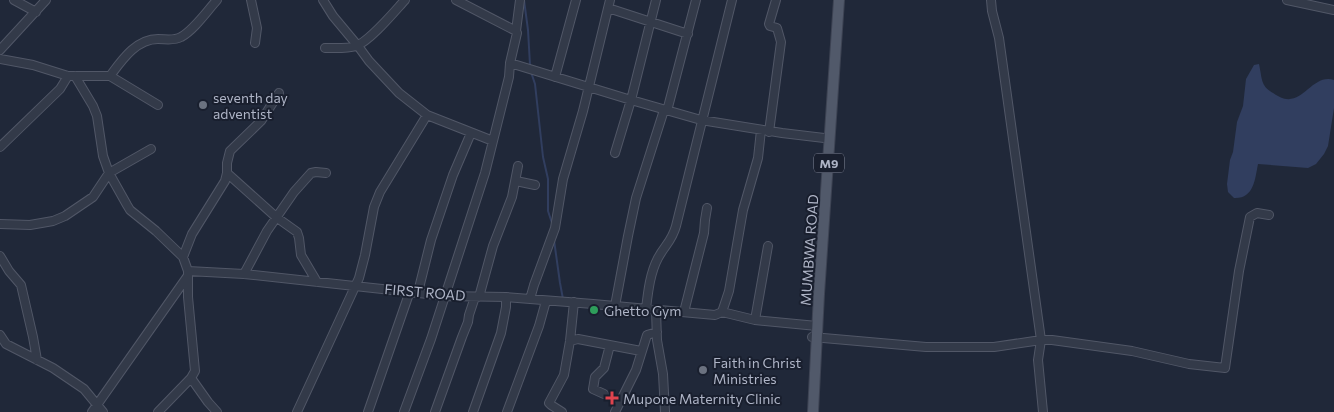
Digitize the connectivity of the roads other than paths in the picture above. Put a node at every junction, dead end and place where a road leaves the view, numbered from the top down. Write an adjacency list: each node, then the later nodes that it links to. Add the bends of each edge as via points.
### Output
1 (14, 0): 20 (street)
2 (46, 0): 20 (street)
3 (217, 0): 31 (street, via 185,34 176,39 144,42 129,52)
4 (251, 0): 24 (street, via 257,28)
5 (324, 0): 25 (street)
6 (405, 0): 25 (street)
7 (456, 0): 22 (street)
8 (520, 0): 22 (street)
9 (576, 0): 32 (street)
10 (656, 0): 21 (street)
11 (696, 0): 23 (street)
12 (732, 0): 39 (street)
13 (776, 0): 40 (street, via 769,24 777,28 781,42)
14 (833, 0): 42 (main road, MUMBWA ROAD / M9)
15 (839, 0): 77 (main road, MUMBWA ROAD / M9)
16 (991, 0): 81 (street)
17 (1287, 0): 19 (street)
18 (609, 4): 21 (street); 33 (street)
19 (1334, 10)
20 (36, 12): 27 (street)
21 (651, 22): 23 (street); 35 (street)
22 (516, 31): 29 (street)
23 (688, 34): 37 (street)
24 (255, 44)
25 (358, 46): 26 (street); 38 (street, via 399,93)
26 (325, 48)
27 (0, 50)
28 (0, 59): 30 (street)
29 (510, 63): 32 (street); 43 (street)
30 (72, 76): 31 (street); 44 (street); 48 (street, via 95,111)
31 (110, 76): 36 (street)
32 (555, 76): 33 (street)
33 (589, 87): 35 (street); 68 (street, via 563,179 555,228)
34 (279, 93): 49 (street, via 261,122 230,151)
35 (631, 100): 37 (street); 46 (street)
36 (158, 105)
37 (665, 110): 39 (street); 71 (street, via 632,214)
38 (426, 115): 41 (street); 63 (street, via 380,192)
39 (701, 120): 40 (street); 72 (street, via 676,226 672,238 658,257)
40 (765, 131): 42 (street); 75 (street, via 743,210 729,291)
41 (471, 133): 43 (street); 64 (street, via 453,175)
42 (824, 138): 77 (main road, MUMBWA ROAD / M9)
43 (493, 141): 65 (street, via 486,173)
44 (0, 147)
45 (151, 149): 48 (street)
46 (615, 153)
47 (518, 166): 51 (street)
48 (109, 173): 56 (street, via 89,201 65,216 30,225); 59 (street, via 130,210)
49 (227, 173): 55 (street); 59 (street, via 222,187 192,234)
50 (326, 173): 55 (street, via 316,172 307,176)
51 (516, 182): 52 (street); 66 (street)
52 (535, 185)
53 (707, 208): 74 (street)
54 (1269, 215): 81 (street, via 1257,213 1250,216 1225,368 1108,347)
55 (276, 217): 61 (street); 62 (street, via 296,232 300,254)
56 (0, 224)
57 (768, 246): 76 (street)
58 (0, 256): 85 (street, via 20,285)
59 (183, 257): 60 (street)
60 (188, 274): 61 (street, FIRST ROAD); 86 (street, via 195,371); 88 (street)
61 (244, 274): 62 (street, FIRST ROAD)
62 (317, 282): 63 (street, FIRST ROAD)
63 (356, 286): 64 (street, FIRST ROAD); 92 (street)
64 (414, 292): 65 (street, FIRST ROAD); 93 (street)
65 (446, 296): 66 (street, FIRST ROAD); 94 (street)
66 (477, 297): 67 (street, FIRST ROAD); 95 (street)
67 (506, 297): 68 (street, FIRST ROAD); 96 (street, via 501,333)
68 (530, 299): 69 (street, FIRST ROAD)
69 (546, 301): 70 (street, FIRST ROAD); 97 (street)
70 (574, 302): 71 (street, FIRST ROAD); 82 (street)
71 (615, 306): 72 (street, FIRST ROAD)
72 (646, 309): 73 (street, FIRST ROAD)
73 (656, 310): 74 (street, FIRST ROAD); 78 (street)
74 (684, 312): 75 (street, FIRST ROAD, via 715,315)
75 (722, 312): 76 (street, FIRST ROAD)
76 (755, 320): 77 (street, FIRST ROAD)
77 (815, 326): 80 (main road, MUMBWA ROAD / M9)
78 (657, 332): 84 (street, via 647,335); 100 (street)
79 (0, 335): 85 (street, via 6,344)
80 (814, 338): 81 (street, via 926,347 994,347); 101 (main road, MUMBWA ROAD / M9); 102 (main road, MUMBWA ROAD / M9)
81 (1041, 340): 103 (street, via 1038,360)
82 (570, 341): 83 (street, via 578,339); 98 (street, via 564,375 549,403)
83 (610, 345): 84 (street); 87 (street, via 604,368 595,377 593,388)
84 (641, 351): 99 (street, via 636,370)
85 (37, 360): 88 (street, via 84,389 95,401)
86 (191, 378): 90 (street); 91 (street)
87 (604, 394)
88 (94, 408): 89 (street)
89 (103, 412)
90 (158, 412)
91 (217, 412)
92 (297, 412)
93 (368, 412)
94 (404, 412)
95 (435, 412)
96 (474, 412)
97 (507, 412)
98 (562, 412)
99 (615, 412)
100 (665, 412)
101 (808, 412)
102 (813, 412)
103 (1044, 412)

